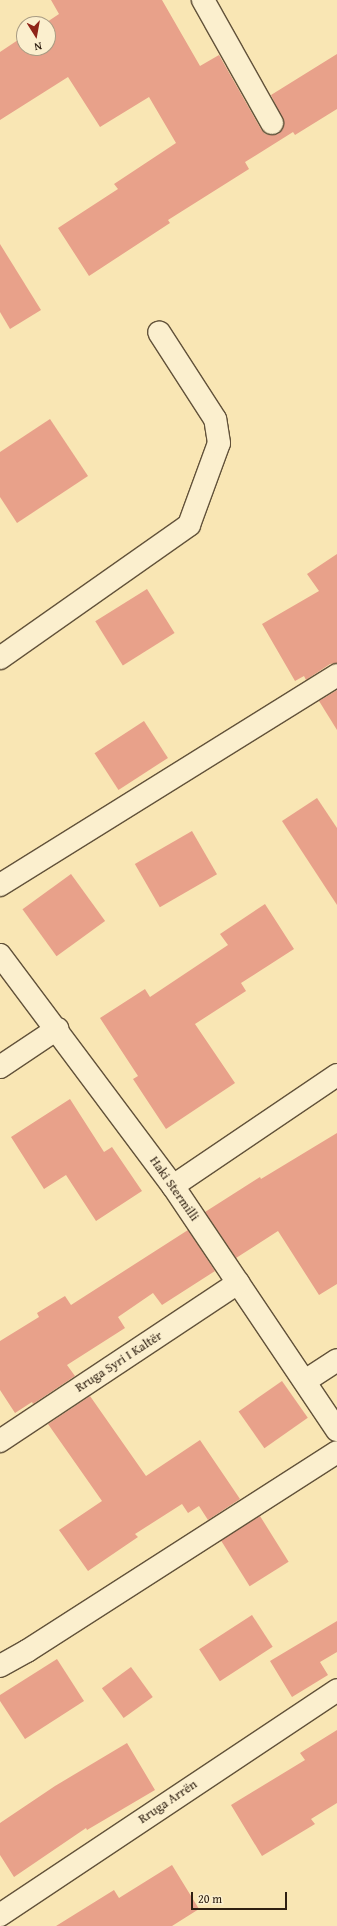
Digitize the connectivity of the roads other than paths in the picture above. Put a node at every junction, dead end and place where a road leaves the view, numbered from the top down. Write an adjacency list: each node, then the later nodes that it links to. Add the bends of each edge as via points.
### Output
1 (202, 0): 2 (street)
2 (272, 123)
3 (159, 332): 4 (street, via 215,419 219,443 189,525)
4 (0, 658)
5 (337, 675): 6 (street)
6 (0, 886)
7 (0, 955): 8 (street, Haki Stermilli)
8 (57, 1029): 9 (street); 11 (street, Haki Stermilli)
9 (0, 1068)
10 (337, 1075): 11 (street)
11 (173, 1186): 12 (street, Haki Stermilli)
12 (238, 1283): 14 (street, Haki Stermilli); 16 (street, Rruga Syri I Kaltër)
13 (337, 1360): 14 (street)
14 (305, 1381): 15 (street, Haki Stermilli)
15 (337, 1430)
16 (0, 1441)
17 (337, 1452): 18 (street)
18 (0, 1666)
19 (337, 1690): 20 (street, Rruga Arrën)
20 (0, 1915)

